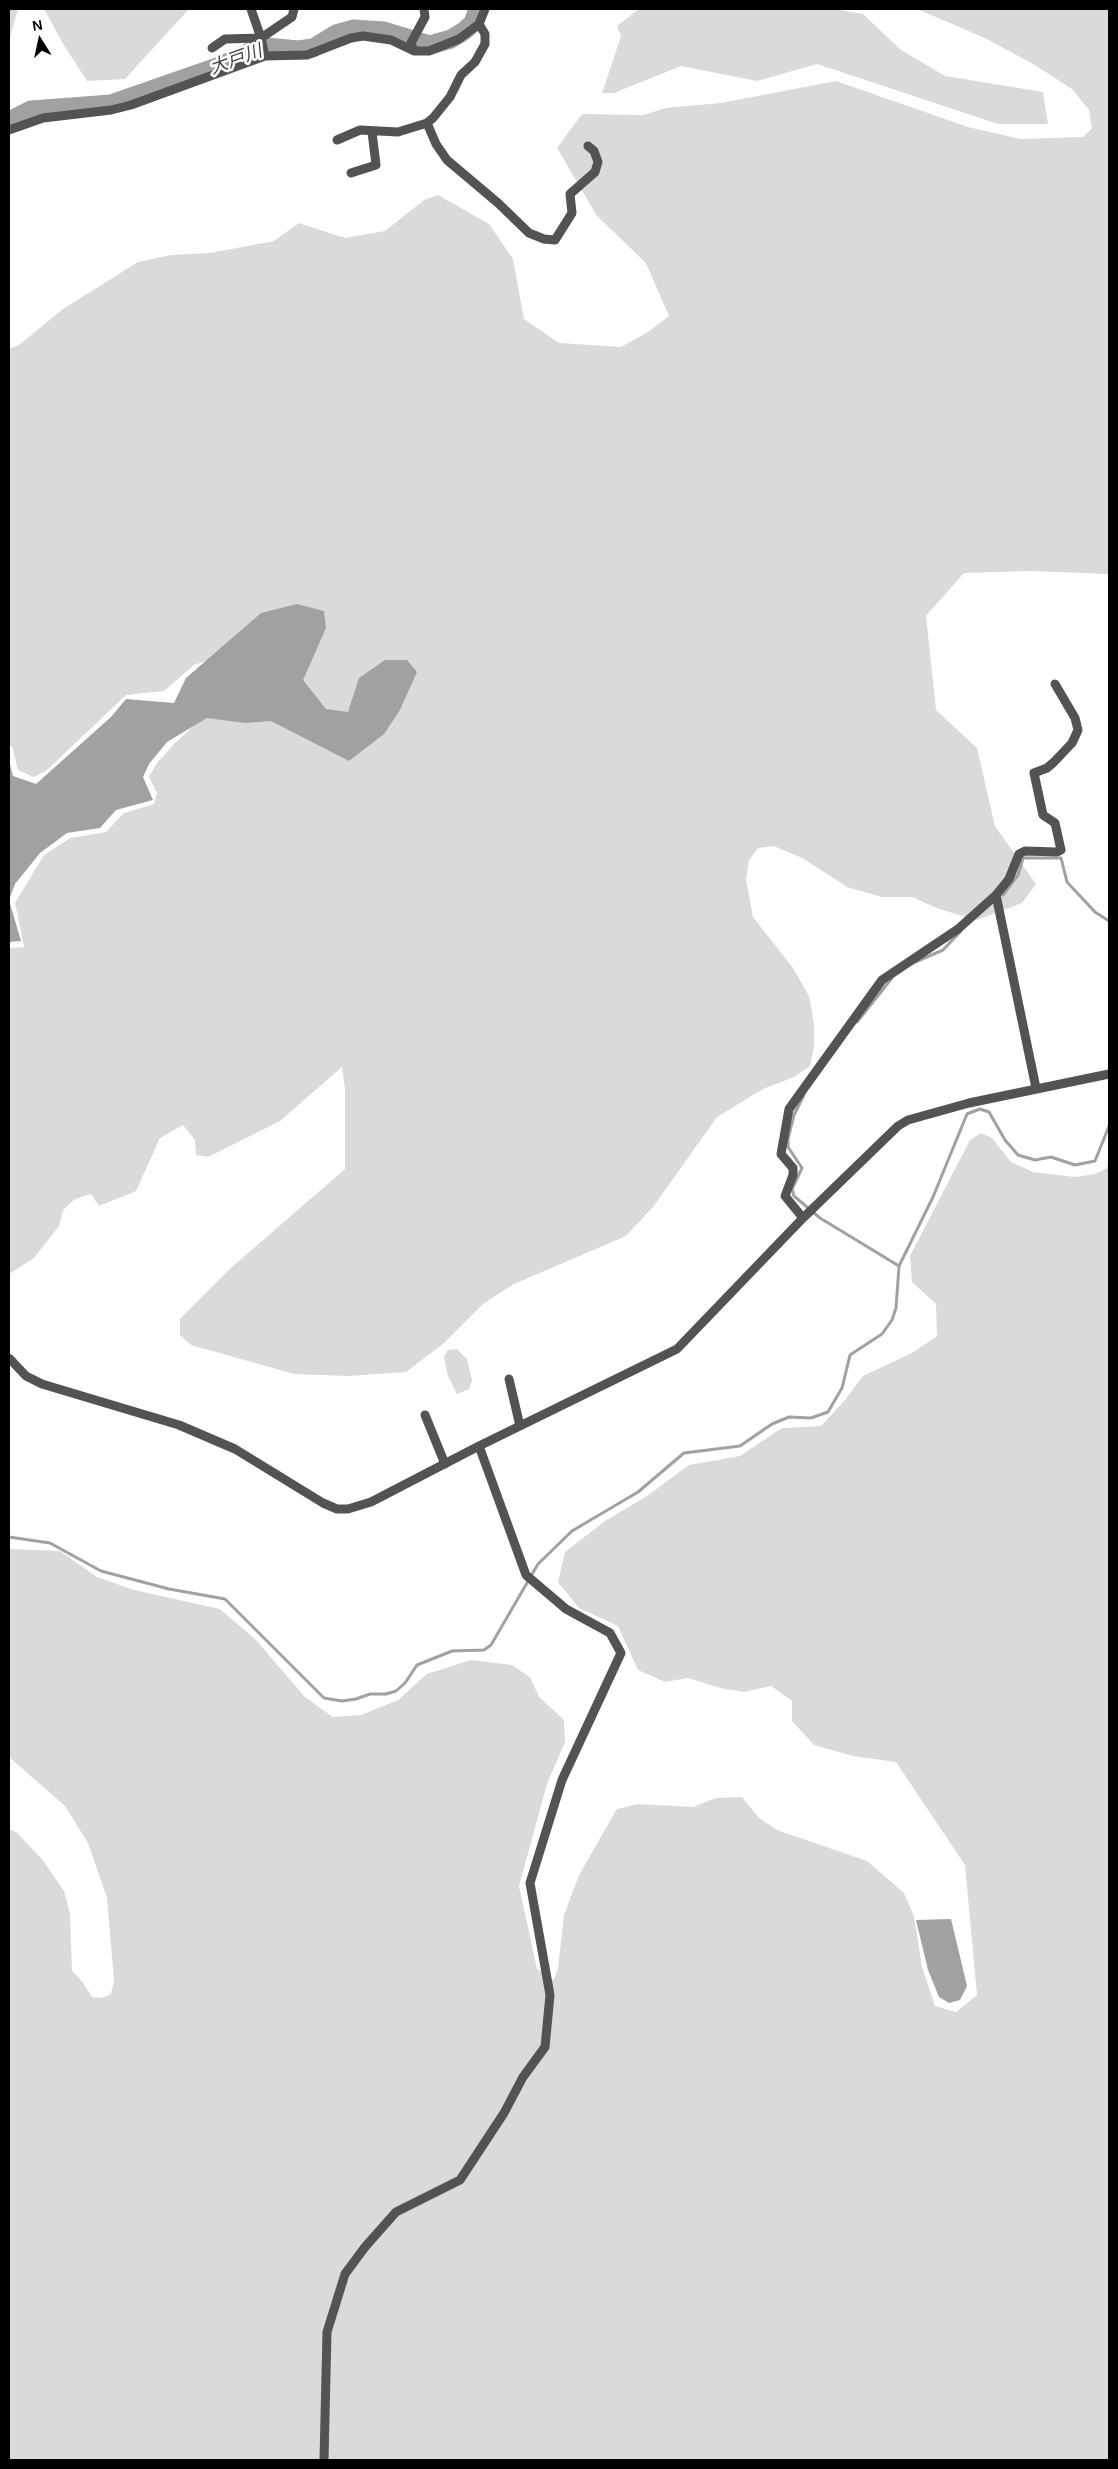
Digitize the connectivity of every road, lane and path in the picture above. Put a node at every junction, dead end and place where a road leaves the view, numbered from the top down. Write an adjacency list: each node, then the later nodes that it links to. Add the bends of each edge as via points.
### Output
1 (251, 9): 7 (street)
2 (294, 9): 7 (street, via 292,17)
3 (424, 9): 6 (street, via 425,17)
4 (485, 9): 5 (street)
5 (479, 24): 6 (street, via 459,40 429,51); 9 (street, via 485,34 485,44 450,97)
6 (413, 44): 7 (street, via 363,36 307,55)
7 (263, 46): 8 (street, via 225,39); 10 (street, via 131,105 43,118)
8 (212, 48)
9 (427, 123): 11 (street, via 398,132); 13 (street, via 447,160 498,202 529,233 544,239 555,240 572,213 570,194 595,172 598,162 594,150)
10 (9, 130)
11 (372, 132): 12 (street, via 360,130); 14 (street, via 376,165)
12 (337, 140)
13 (588, 146)
14 (351, 173)
15 (1055, 684): 16 (street, via 1075,718 1078,730 1072,743 1054,762 1034,773 1044,815 1055,822 1061,850 1019,854 1009,879)
16 (996, 895): 18 (street); 19 (street, via 958,929 882,980 789,1109 782,1154 793,1174 785,1196)
17 (1109, 1074): 18 (street)
18 (1036, 1088): 19 (street, via 908,1120)
19 (804, 1218): 23 (street, via 677,1349)
20 (9, 1358): 25 (street, via 26,1376 42,1384 179,1425 235,1449 337,1509 371,1502)
21 (509, 1379): 23 (street)
22 (424, 1415): 25 (street)
23 (520, 1426): 24 (street)
24 (479, 1446): 25 (street); 26 (street, via 526,1575 566,1609 610,1633 621,1653 562,1780 530,1883 550,1995 545,2047 460,2180 396,2212 345,2274 327,2332)
25 (445, 1464)
26 (324, 2460)

